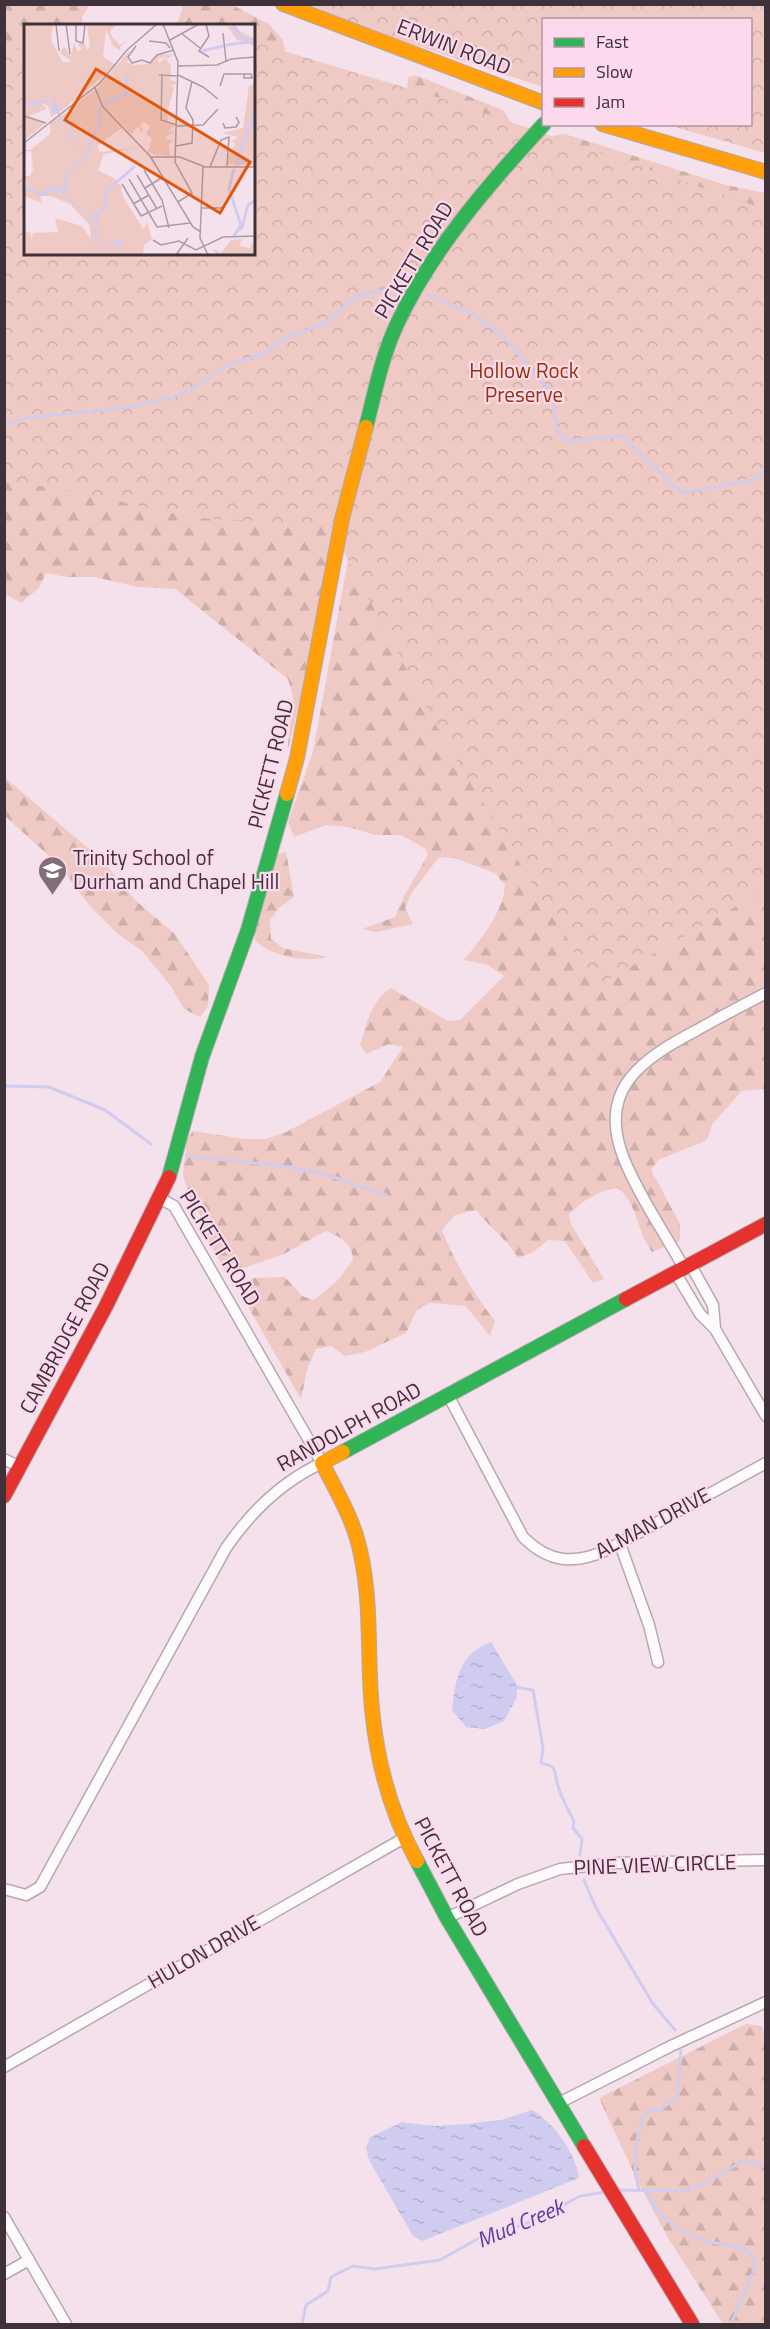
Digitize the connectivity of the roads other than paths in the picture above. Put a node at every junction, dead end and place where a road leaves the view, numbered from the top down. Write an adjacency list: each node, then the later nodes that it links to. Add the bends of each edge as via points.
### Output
1 (283, 4): 2 (street, ERWIN ROAD)
2 (542, 103)
3 (542, 125): 7 (street, PICKETT ROAD, via 485,189 454,231 398,322 384,358 342,519 297,758 248,930 202,1057)
4 (609, 126): 5 (street)
5 (765, 172)
6 (765, 993): 9 (street, via 659,1050 639,1065 616,1108 617,1136 624,1160)
7 (161, 1199): 14 (street, PICKETT ROAD, via 174,1206); 16 (street, CAMBRIDGE ROAD)
8 (765, 1224): 9 (street, RANDOLPH ROAD)
9 (683, 1268): 10 (street, via 700,1314); 10 (street, via 713,1305); 11 (street, RANDOLPH ROAD)
10 (716, 1329): 12 (street)
11 (448, 1395): 14 (street, RANDOLPH ROAD); 18 (street, ALMAN DRIVE, via 513,1520 533,1547 565,1561 588,1558)
12 (765, 1416)
13 (4, 1459): 16 (street)
14 (322, 1463): 20 (street, PICKETT ROAD, via 349,1517 366,1574 375,1733 383,1775); 22 (street, RANDOLPH ROAD, via 272,1495 233,1537 40,1887 30,1894)
15 (765, 1463): 18 (street, ALMAN DRIVE)
16 (20, 1467): 17 (street, CAMBRIDGE ROAD)
17 (4, 1496)
18 (620, 1544): 19 (street, via 650,1625)
19 (658, 1662)
20 (404, 1838): 23 (street, PICKETT ROAD); 25 (street, HULON DRIVE)
21 (765, 1860): 23 (street, PINE VIEW CIRCLE, via 608,1863 560,1869)
22 (4, 1889)
23 (447, 1918): 26 (street, PICKETT ROAD)
24 (765, 2002): 26 (street)
25 (4, 2067)
26 (559, 2103): 31 (street, PICKETT ROAD)
27 (4, 2217): 28 (street)
28 (29, 2260): 29 (street); 30 (street)
29 (4, 2274)
30 (66, 2325)
31 (692, 2325)

